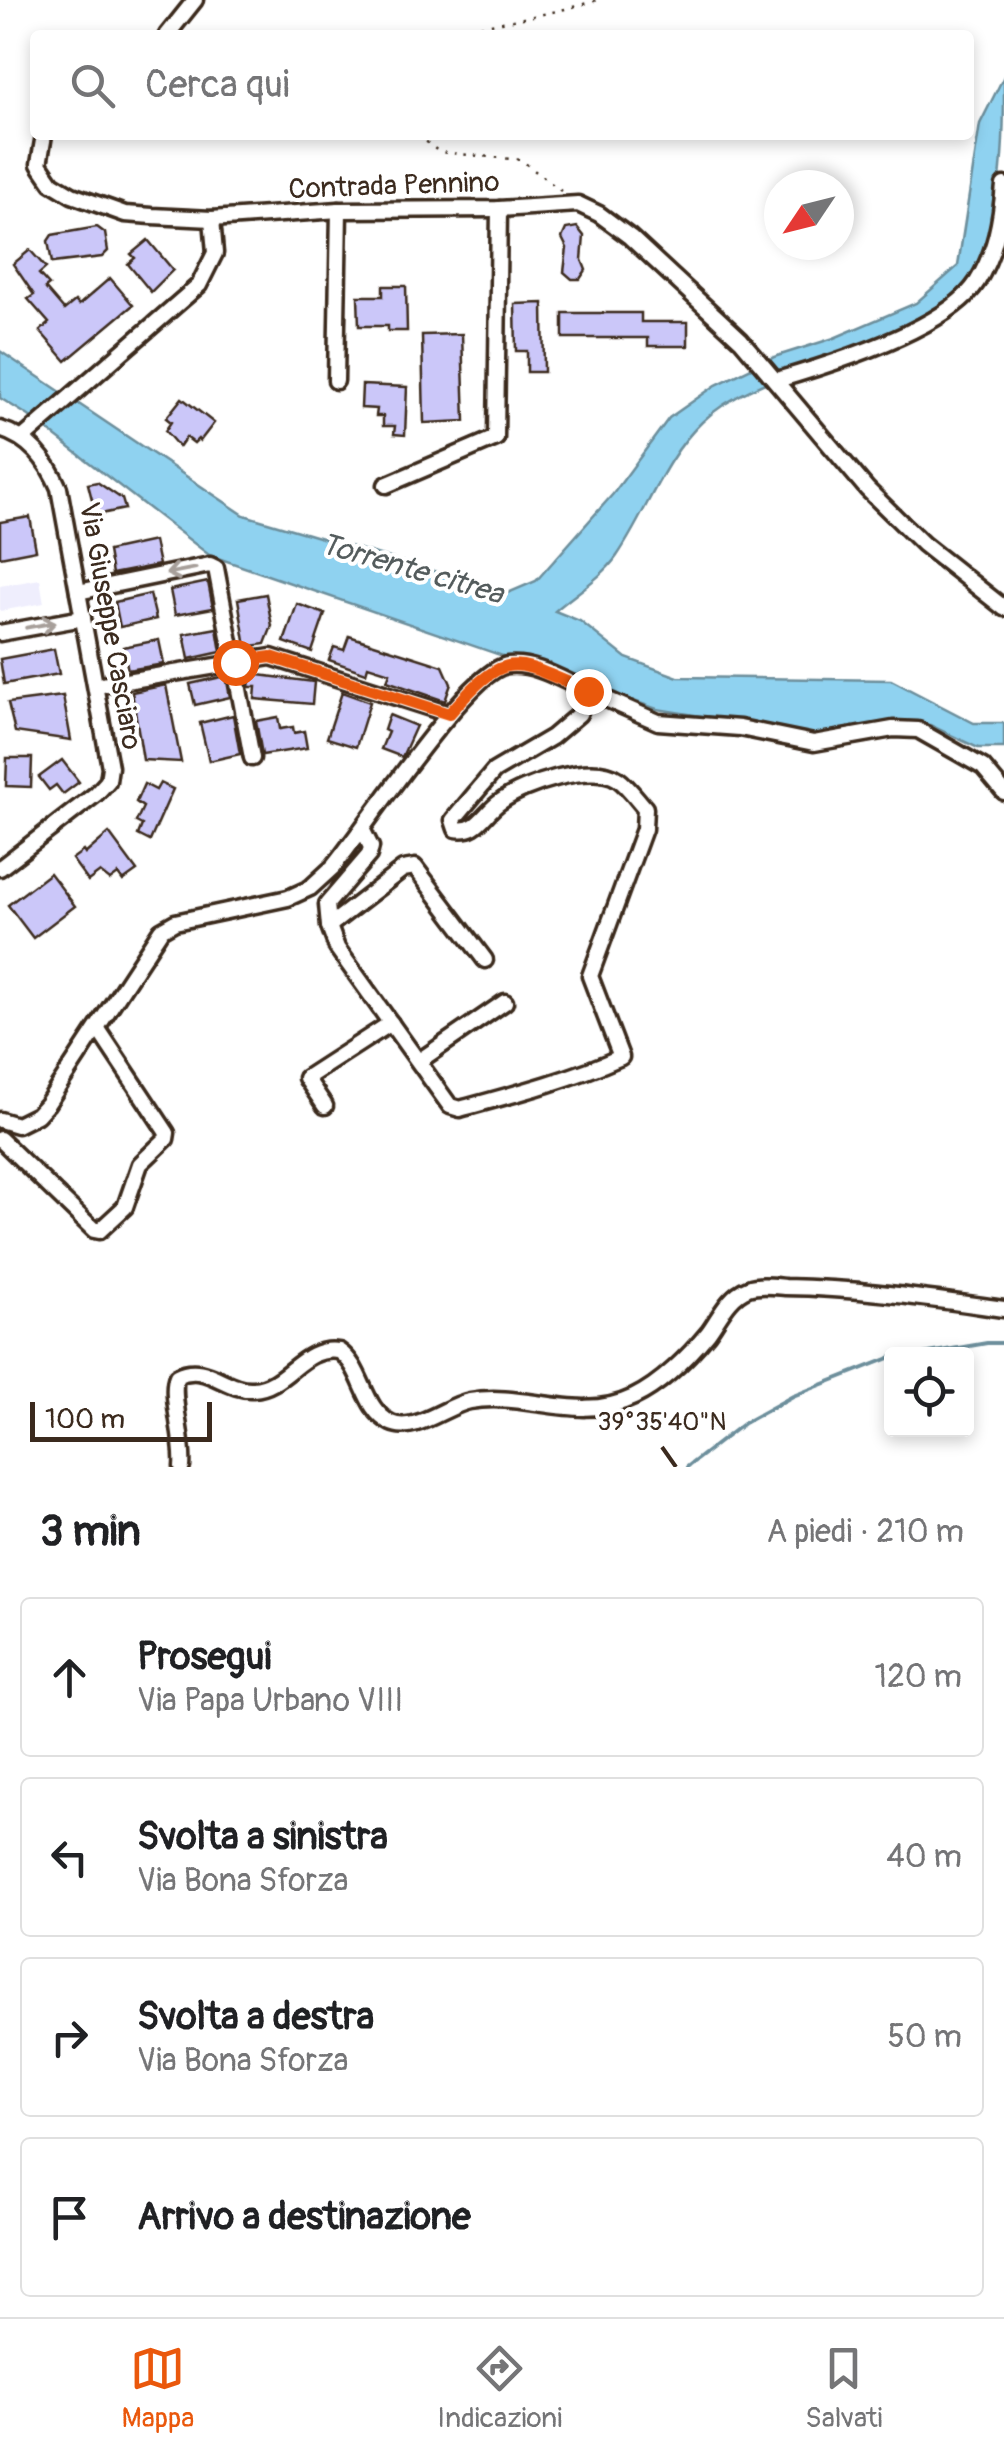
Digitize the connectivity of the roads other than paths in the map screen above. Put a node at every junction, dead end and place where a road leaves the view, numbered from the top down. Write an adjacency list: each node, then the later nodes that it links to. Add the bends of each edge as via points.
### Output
1 (195, 0): 2 (street)
2 (172, 30)
3 (43, 140): 7 (street, Contrada Pennino, via 42,172 72,195 126,214)
4 (1004, 185): 8 (street, via 1001,226 977,283 960,300 856,357)
5 (500, 209): 6 (street, Contrada Pennino); 8 (street, Contrada Pennino, via 578,204 600,214); 12 (street, via 496,438)
6 (339, 210): 7 (street, Contrada Pennino); 9 (street)
7 (212, 219): 11 (street, via 214,253 199,285)
8 (777, 380): 14 (street, via 867,489 922,544)
9 (336, 381)
10 (0, 429): 11 (street, Via Giuseppe Casciaro)
11 (23, 438): 13 (street, Via Giuseppe Casciaro, via 59,488)
12 (386, 485)
13 (78, 592): 15 (street, Via Giuseppe Casciaro); 17 (street, one-way to 13, via 220,576 210,565)
14 (1004, 608)
15 (83, 618): 16 (street, one-way to 15); 18 (street, Via Giuseppe Casciaro)
16 (0, 633)
17 (235, 662): 18 (street); 20 (street, via 271,657); 21 (street)
18 (96, 686): 24 (street, Via Giuseppe Casciaro, via 108,781)
19 (588, 691): 20 (street, via 525,664 503,665 479,680); 22 (street, via 658,722 740,728 814,744 918,730 983,767); 30 (street, via 580,714 494,771 453,820 456,829 467,831 518,792 581,771 616,778 645,808 644,828 590,976 621,1057 454,1109)
20 (449, 714): 23 (street)
21 (252, 758)
22 (1004, 792)
23 (363, 831): 25 (street, via 369,855 327,904); 29 (street, via 310,888 160,930)
24 (0, 868)
25 (329, 926): 26 (street, via 415,866); 28 (street)
26 (485, 960)
27 (506, 1002): 30 (street)
28 (390, 1023): 30 (street); 31 (street, via 306,1078)
29 (98, 1029): 32 (street, via 37,1115 18,1126); 33 (street, via 166,1139 140,1164 124,1207 94,1230)
30 (418, 1061)
31 (325, 1106)
32 (0, 1120)
33 (0, 1139)
34 (1004, 1309): 35 (street, via 830,1286 758,1286 730,1302 695,1347 635,1397 563,1410 478,1400 406,1426 377,1412 339,1351 314,1352 253,1389 194,1370 174,1380)
35 (182, 1467)

